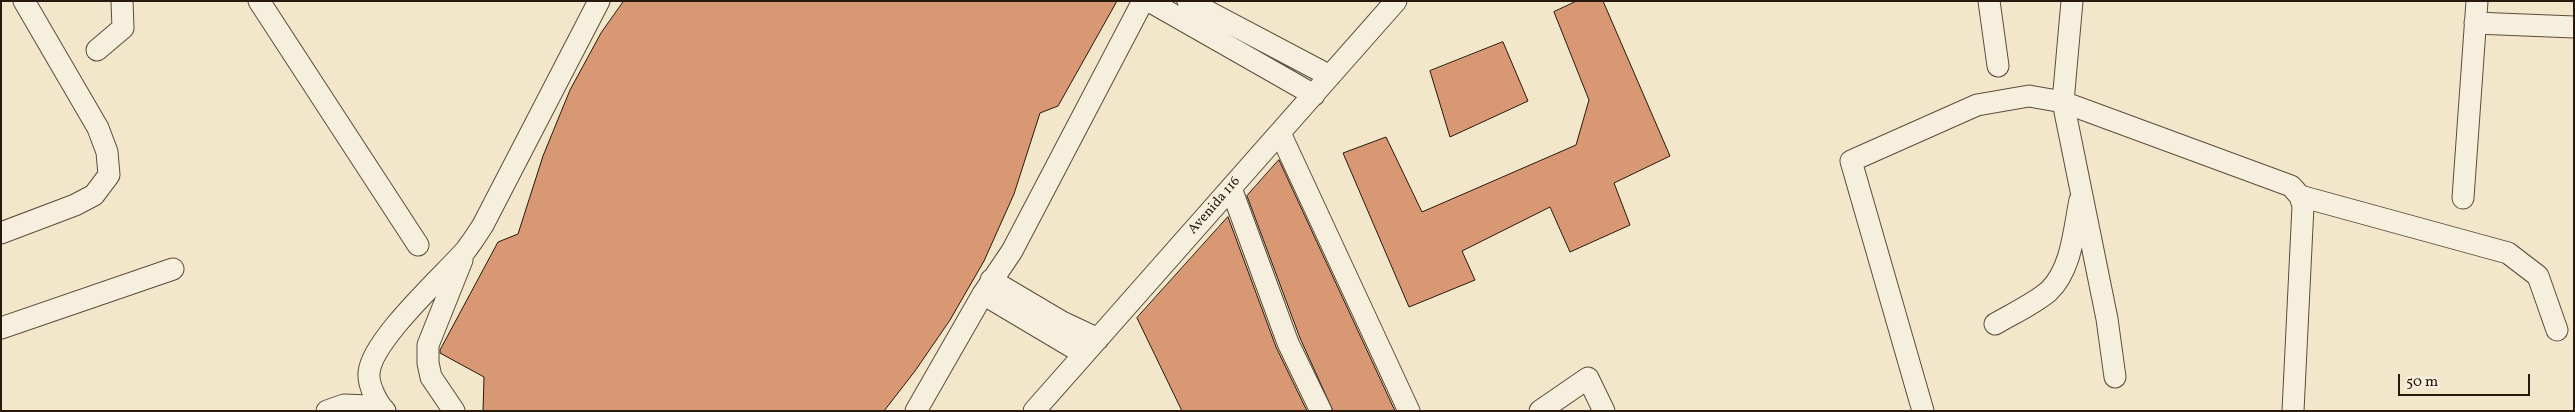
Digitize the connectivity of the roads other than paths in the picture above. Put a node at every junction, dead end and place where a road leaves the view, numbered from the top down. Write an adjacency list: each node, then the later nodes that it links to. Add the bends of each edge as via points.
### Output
1 (24, 1): 24 (street, via 98,128 107,152 109,175 94,195)
2 (122, 1): 14 (street, via 123,28)
3 (259, 1): 25 (street)
4 (599, 1): 26 (street, via 515,167)
5 (1143, 1): 28 (street, via 1012,251)
6 (1149, 1): 17 (street)
7 (1188, 1): 16 (street)
8 (1396, 1): 16 (street, Avenida 116)
9 (1989, 1): 15 (street)
10 (2072, 1): 18 (street)
11 (2477, 1): 12 (street)
12 (2475, 23): 13 (street); 23 (street)
13 (2574, 27)
14 (97, 50)
15 (1998, 66)
16 (1330, 76): 17 (street, Avenida 116)
17 (1314, 94): 19 (street, Avenida 116)
18 (2063, 102): 21 (street); 22 (street, via 2291,186); 43 (street, via 2028,96 1976,105 1851,161)
19 (1280, 132): 20 (street, Avenida 116); 40 (street)
20 (1231, 188): 32 (street, Avenida 116); 39 (street, via 1288,343)
21 (2082, 190): 29 (street, via 2068,257 2060,276 2048,291); 33 (street)
22 (2300, 196): 31 (street, via 2508,253 2538,276); 44 (street, via 2303,206)
23 (2463, 198)
24 (1, 233)
25 (418, 246)
26 (467, 248): 34 (street, via 390,332 376,354 369,373); 36 (street, via 428,345 432,377)
27 (173, 270): 30 (street)
28 (987, 287): 32 (street); 37 (street)
29 (1995, 324)
30 (1, 328)
31 (2556, 330)
32 (1091, 347): 38 (street, Avenida 116)
33 (2116, 377)
34 (374, 405): 35 (street, via 344,405)
35 (327, 411)
36 (454, 411)
37 (916, 411)
38 (1034, 411)
39 (1321, 411)
40 (1409, 411)
41 (1540, 411): 42 (street, via 1588,378)
42 (1604, 411)
43 (1923, 411)
44 (2293, 411)

